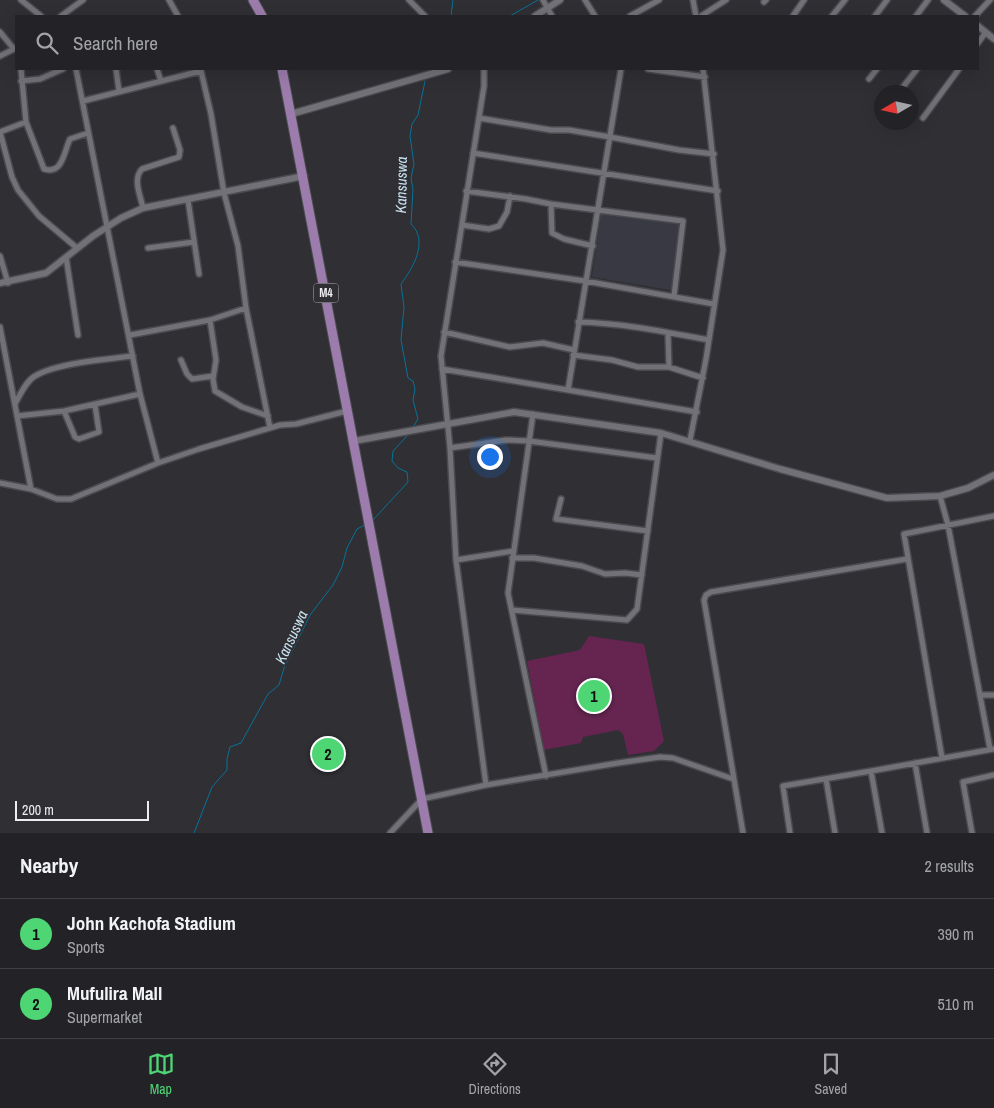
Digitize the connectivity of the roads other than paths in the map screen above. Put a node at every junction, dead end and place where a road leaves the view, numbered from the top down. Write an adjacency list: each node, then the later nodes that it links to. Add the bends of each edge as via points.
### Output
1 (21, 0): 20 (street)
2 (83, 0): 21 (street)
3 (169, 0): 22 (street)
4 (253, 0): 23 (main road)
5 (410, 0): 24 (street)
6 (543, 0): 19 (street)
7 (560, 0): 19 (street)
8 (585, 0): 27 (street)
9 (659, 0): 28 (street)
10 (693, 0): 29 (street)
11 (726, 0): 30 (street)
12 (804, 0): 31 (street)
13 (845, 0): 32 (street)
14 (887, 0): 33 (street)
15 (928, 0): 34 (street)
16 (944, 0): 18 (street)
17 (990, 0): 36 (street)
18 (953, 3): 35 (street)
19 (548, 8): 25 (street); 26 (street)
20 (40, 15)
21 (62, 15)
22 (177, 15)
23 (261, 15)
24 (424, 15)
25 (537, 15)
26 (552, 15)
27 (594, 15)
28 (632, 15)
29 (696, 15)
30 (703, 15)
31 (794, 15)
32 (833, 15)
33 (876, 15)
34 (917, 15)
35 (960, 15)
36 (976, 15)
37 (979, 27): 39 (street)
38 (0, 32): 42 (street)
39 (986, 32): 40 (street); 41 (street)
40 (994, 38)
41 (979, 42)
42 (15, 49): 43 (street)
43 (0, 56)
44 (21, 70): 61 (street)
45 (61, 70): 61 (street, via 40,79)
46 (76, 70): 65 (street)
47 (116, 70): 64 (street)
48 (157, 70): 62 (street)
49 (200, 70): 62 (street); 79 (street)
50 (282, 70): 66 (main road, M4)
51 (445, 70): 66 (street)
52 (484, 70): 67 (street)
53 (620, 70): 72 (street)
54 (654, 70): 59 (street)
55 (704, 70): 59 (street)
56 (876, 70): 60 (street)
57 (916, 70): 63 (street)
58 (958, 70): 68 (street)
59 (705, 78): 74 (street)
60 (869, 79)
61 (20, 81): 69 (street)
62 (161, 82): 64 (street)
63 (904, 85)
64 (119, 90): 65 (street)
65 (83, 101): 71 (street)
66 (292, 114): 76 (main road, M4)
67 (479, 118): 72 (street); 73 (street)
68 (923, 118)
69 (26, 122): 71 (street, via 41,165 47,170 61,164 70,139); 89 (street, via 0,132 12,177 27,203)
70 (174, 128): 83 (street, via 179,157 139,172 138,183)
71 (88, 133): 86 (street)
72 (610, 137): 74 (street); 75 (street)
73 (473, 153): 75 (street); 77 (street)
74 (714, 154): 78 (street)
75 (604, 174): 78 (street); 84 (street)
76 (304, 176): 79 (street); 120 (main road, M4)
77 (466, 191): 80 (street); 85 (street)
78 (718, 191): 99 (street, via 723,250)
79 (224, 193): 81 (street); 100 (street, via 238,246)
80 (510, 196): 82 (street); 85 (street, via 508,212 500,226 489,229)
81 (188, 200): 83 (street); 87 (street)
82 (551, 204): 84 (street); 88 (street, via 552,233 564,240)
83 (144, 208): 86 (street)
84 (597, 210): 88 (street); 98 (street, via 683,221)
85 (462, 225): 93 (street)
86 (107, 227): 89 (street); 107 (street)
87 (194, 242): 90 (street); 94 (street)
88 (593, 246): 95 (street)
89 (78, 248): 92 (street)
90 (148, 248)
91 (0, 256): 96 (street)
92 (66, 257): 96 (street, via 46,273); 106 (street)
93 (455, 262): 95 (street); 104 (street)
94 (199, 274)
95 (585, 281): 98 (street); 102 (street)
96 (8, 282): 97 (street)
97 (0, 283)
98 (674, 296): 99 (street)
99 (714, 304): 108 (street)
100 (246, 308): 101 (street); 125 (street)
101 (210, 320): 107 (street); 114 (street, via 216,365)
102 (578, 322): 105 (street, via 645,328); 109 (street)
103 (0, 327): 118 (street)
104 (444, 332): 109 (street, via 510,347 543,343); 113 (street)
105 (668, 334): 108 (street); 112 (street)
106 (78, 335)
107 (130, 335): 110 (street)
108 (709, 340): 115 (street)
109 (573, 352): 112 (street, via 638,367); 116 (street)
110 (133, 356): 117 (street); 118 (street, via 89,362 36,375)
111 (181, 360): 114 (street, via 192,379)
112 (669, 367): 115 (street)
113 (442, 369): 116 (street); 126 (street)
114 (213, 376): 125 (street, via 217,394)
115 (703, 378): 122 (street)
116 (568, 390): 122 (street)
117 (140, 394): 119 (street); 134 (street)
118 (15, 404): 124 (street)
119 (95, 406): 121 (street); 121 (street, via 99,432 79,439 74,437)
120 (348, 410): 127 (street); 131 (main road, M4)
121 (64, 411): 124 (street)
122 (697, 412): 130 (street)
123 (533, 414): 126 (street, via 504,413); 128 (street); 129 (street)
124 (17, 416): 137 (street)
125 (268, 416): 127 (street)
126 (447, 424): 131 (street); 132 (street)
127 (270, 428): 134 (street)
128 (661, 432): 130 (street); 133 (street)
129 (529, 440): 132 (street); 133 (street); 143 (street)
130 (690, 440): 138 (street, via 869,494 902,499)
131 (354, 442): 160 (main road, M4)
132 (450, 448): 146 (street)
133 (657, 458): 142 (street)
134 (158, 462): 137 (street, via 71,499 57,499)
135 (994, 475): 138 (street, via 968,488)
136 (0, 483): 137 (street)
137 (31, 489)
138 (940, 496): 141 (street)
139 (561, 499): 142 (street, via 556,519)
140 (994, 516): 141 (street)
141 (948, 525): 145 (street, via 905,533); 149 (street)
142 (648, 531): 147 (street)
143 (513, 550): 144 (street); 146 (street)
144 (512, 558): 147 (street, via 582,566 605,574); 148 (street, via 508,593)
145 (907, 559): 152 (street); 157 (street, via 706,595 704,600)
146 (456, 560): 159 (street)
147 (642, 576): 148 (street, via 637,609 627,620)
148 (512, 610): 156 (street)
149 (980, 695): 150 (street); 151 (street)
150 (994, 695)
151 (992, 749): 152 (street)
152 (942, 758): 153 (street)
153 (915, 764): 154 (street); 167 (street)
154 (871, 771): 158 (street); 166 (street)
155 (994, 775): 168 (street, via 963,782)
156 (546, 776): 157 (street, via 667,757); 159 (street)
157 (733, 779): 163 (street)
158 (826, 779): 164 (street, via 782,787); 165 (street)
159 (486, 786): 160 (street)
160 (422, 800): 161 (street); 162 (main road, M4)
161 (390, 833)
162 (428, 833)
163 (743, 833)
164 (790, 833)
165 (835, 833)
166 (882, 833)
167 (927, 833)
168 (972, 833)

